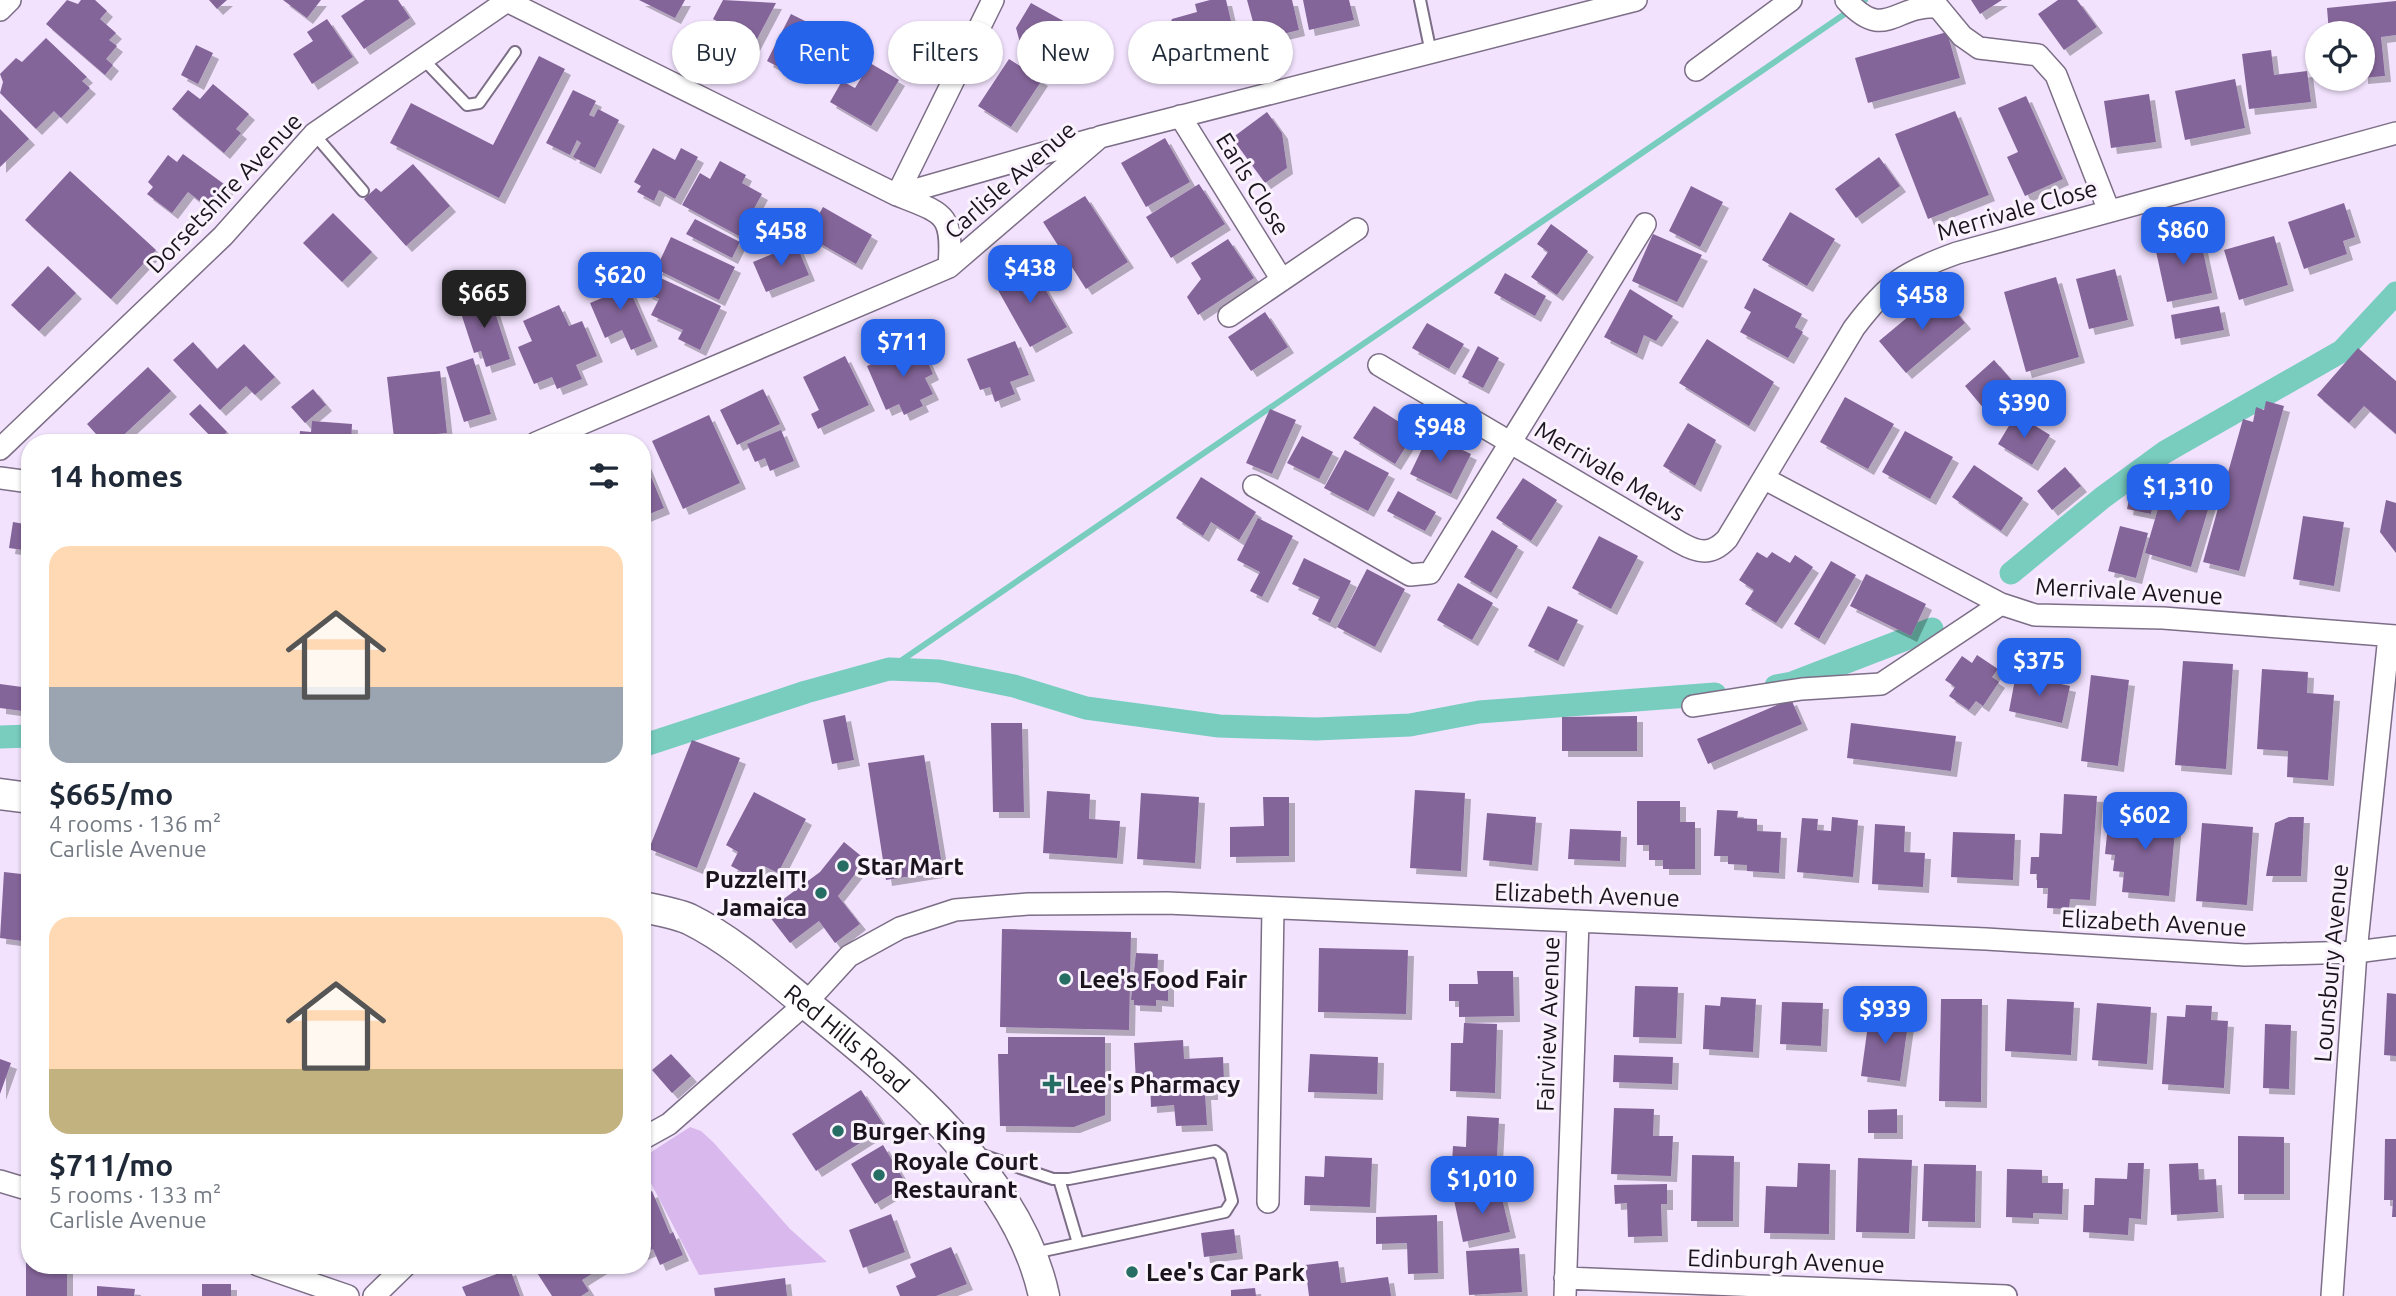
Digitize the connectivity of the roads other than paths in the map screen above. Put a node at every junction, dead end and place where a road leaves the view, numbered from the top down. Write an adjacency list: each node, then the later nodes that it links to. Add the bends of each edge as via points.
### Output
1 (10, 0): 9 (street)
2 (993, 0): 3 (lane); 19 (street)
3 (1000, 0)
4 (1420, 0): 11 (lane)
5 (1790, 0): 13 (street)
6 (506, 1): 12 (street, Dorsetshire Avenue); 19 (street)
7 (1627, 1): 11 (street, Carlisle Avenue)
8 (1852, 6): 20 (street, via 1870,21 1881,22 1926,6 1938,7 1962,36 1979,48 2038,55 2056,75)
9 (0, 10)
10 (515, 52): 12 (lane, via 479,103 467,105)
11 (1431, 52): 14 (street, Carlisle Avenue)
12 (423, 59): 16 (street, Dorsetshire Avenue)
13 (1696, 70)
14 (1180, 116): 17 (street, Carlisle Avenue); 24 (street, Earls Close)
15 (2396, 132): 20 (street, Merrivale Close)
16 (314, 134): 18 (lane); 29 (street, Dorsetshire Avenue, via 223,236)
17 (1100, 136): 19 (street); 23 (street, Carlisle Avenue)
18 (363, 191)
19 (897, 195): 23 (street, via 931,209 948,222)
20 (2109, 211): 31 (street, Merrivale Close, via 1957,253 1899,278 1854,328)
21 (1644, 224): 28 (street)
22 (1357, 229): 24 (street)
23 (949, 267): 27 (street, Carlisle Avenue)
24 (1282, 280): 25 (street)
25 (1229, 316)
26 (1379, 365): 28 (street, Merrivale Mews)
27 (557, 434)
28 (1509, 442): 33 (street, via 1435,568 1424,576 1410,575); 34 (street, Merrivale Mews, via 1679,542)
29 (0, 449)
30 (0, 478): 32 (street)
31 (1765, 479): 34 (street, Merrivale Close, via 1727,539); 35 (street, Merrivale Avenue)
32 (21, 481)
33 (1254, 486)
34 (1707, 552)
35 (2001, 604): 36 (street, Merrivale Avenue, via 2035,615 2163,618); 37 (street, via 1881,684)
36 (2393, 636): 44 (street, Lounsbury Avenue)
37 (1693, 706)
38 (0, 794): 39 (main road)
39 (21, 797)
40 (1273, 908): 42 (street, Elizabeth Avenue); 45 (street, Elizabeth Avenue, via 1042,904 956,910 900,928 849,957); 51 (street)
41 (651, 909): 45 (main road, Red Hills Road, via 688,919)
42 (1578, 921): 44 (street, Elizabeth Avenue, via 2245,955); 56 (street, Fairview Avenue)
43 (2396, 947): 44 (street, Elizabeth Avenue)
44 (2356, 952): 61 (street, Lounsbury Avenue)
45 (806, 1003): 46 (street, Elizabeth Avenue, via 669,1124); 47 (main road, Red Hills Road, via 898,1078)
46 (651, 1134)
47 (966, 1150): 48 (lane); 53 (main road, Red Hills Road, via 1015,1222)
48 (1059, 1179): 52 (lane); 52 (lane, via 1215,1151 1221,1156 1232,1201 1224,1212)
49 (0, 1181): 50 (street)
50 (21, 1187)
51 (1268, 1202)
52 (1078, 1243): 53 (lane)
53 (1029, 1254): 59 (main road, Red Hills Road)
54 (284, 1274): 57 (street)
55 (397, 1274): 58 (street)
56 (1565, 1287): 60 (street, Edinburgh Avenue)
57 (348, 1296)
58 (374, 1296)
59 (1044, 1296)
60 (2006, 1296)
61 (2332, 1296)

